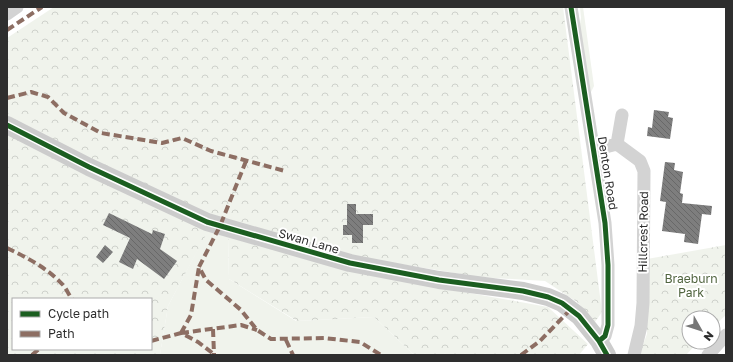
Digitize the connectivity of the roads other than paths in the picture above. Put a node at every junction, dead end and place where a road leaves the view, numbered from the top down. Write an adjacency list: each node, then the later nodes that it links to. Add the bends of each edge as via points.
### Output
1 (18, 7): 3 (street)
2 (571, 7): 7 (street, Denton Road)
3 (7, 14)
4 (622, 115): 6 (street)
5 (7, 124): 9 (street, Swan Lane, via 88,167 207,222 350,263 548,297 574,311)
6 (618, 144): 7 (street); 10 (street, Hillcrest Road, via 640,161 644,170 643,303)
7 (594, 150): 9 (street, Denton Road, via 605,223 608,265 608,328)
8 (726, 335): 11 (street)
9 (603, 350)
10 (634, 355)
11 (708, 355)

